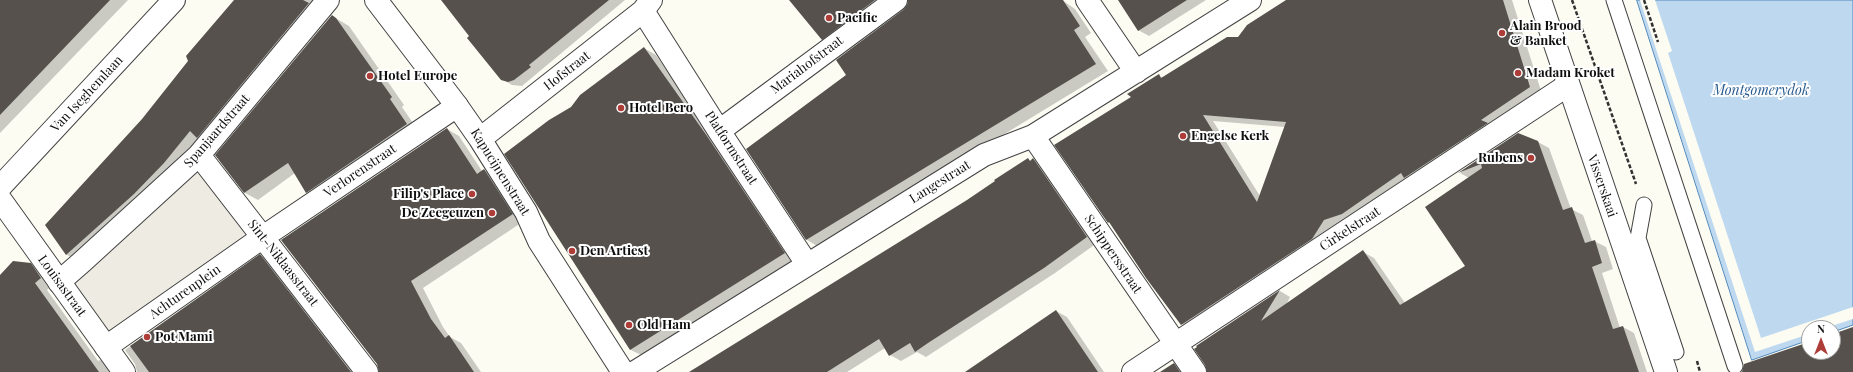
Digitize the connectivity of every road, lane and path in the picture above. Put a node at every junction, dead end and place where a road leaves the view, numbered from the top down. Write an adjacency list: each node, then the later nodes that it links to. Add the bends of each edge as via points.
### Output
1 (174, 0): 19 (street, Van Iseghemlaan)
2 (328, 0): 18 (street, Spanjaardstraat)
3 (376, 0): 14 (street, Kapucijnenstraat)
4 (896, 0): 15 (street, Mariahofstraat)
5 (1087, 0): 12 (street)
6 (1250, 0): 12 (street, Langestraat)
7 (1540, 0): 13 (street, Visserskaai)
8 (1614, 0): 28 (lane)
9 (1644, 0): 11 (path)
10 (647, 6): 15 (street, Platformstraat); 17 (street, Hofstraat)
11 (1658, 42)
12 (1136, 72): 16 (street, Langestraat)
13 (1568, 85): 25 (street, Cirkelstraat); 35 (street, Visserskaai)
14 (457, 106): 17 (street, Kapucijnenstraat); 22 (street, Verlorenstraat)
15 (719, 131): 23 (street, Platformstraat)
16 (1033, 136): 23 (street, Langestraat, via 984,155); 25 (street, Schippersstraat)
17 (480, 139): 31 (street, Kapucijnenstraat, via 526,212 539,242)
18 (200, 154): 22 (street, Sint-Niklaasstraat); 24 (street, Spanjaardstraat)
19 (0, 187)
20 (0, 199): 24 (street, Louisastraat)
21 (1644, 205): 27 (lane, via 1638,238)
22 (263, 237): 26 (street, Achturenplein); 30 (street, Sint-Niklaasstraat)
23 (807, 264): 32 (street, Langestraat)
24 (59, 282): 26 (street, Louisastraat)
25 (1174, 345): 33 (street, Cirkelstraat); 34 (street, Schippersstraat)
26 (106, 347): 29 (street, Louisastraat)
27 (1676, 352)
28 (1735, 366)
29 (124, 372)
30 (367, 372)
31 (623, 372)
32 (635, 372)
33 (1133, 372)
34 (1195, 372)
35 (1666, 372)

